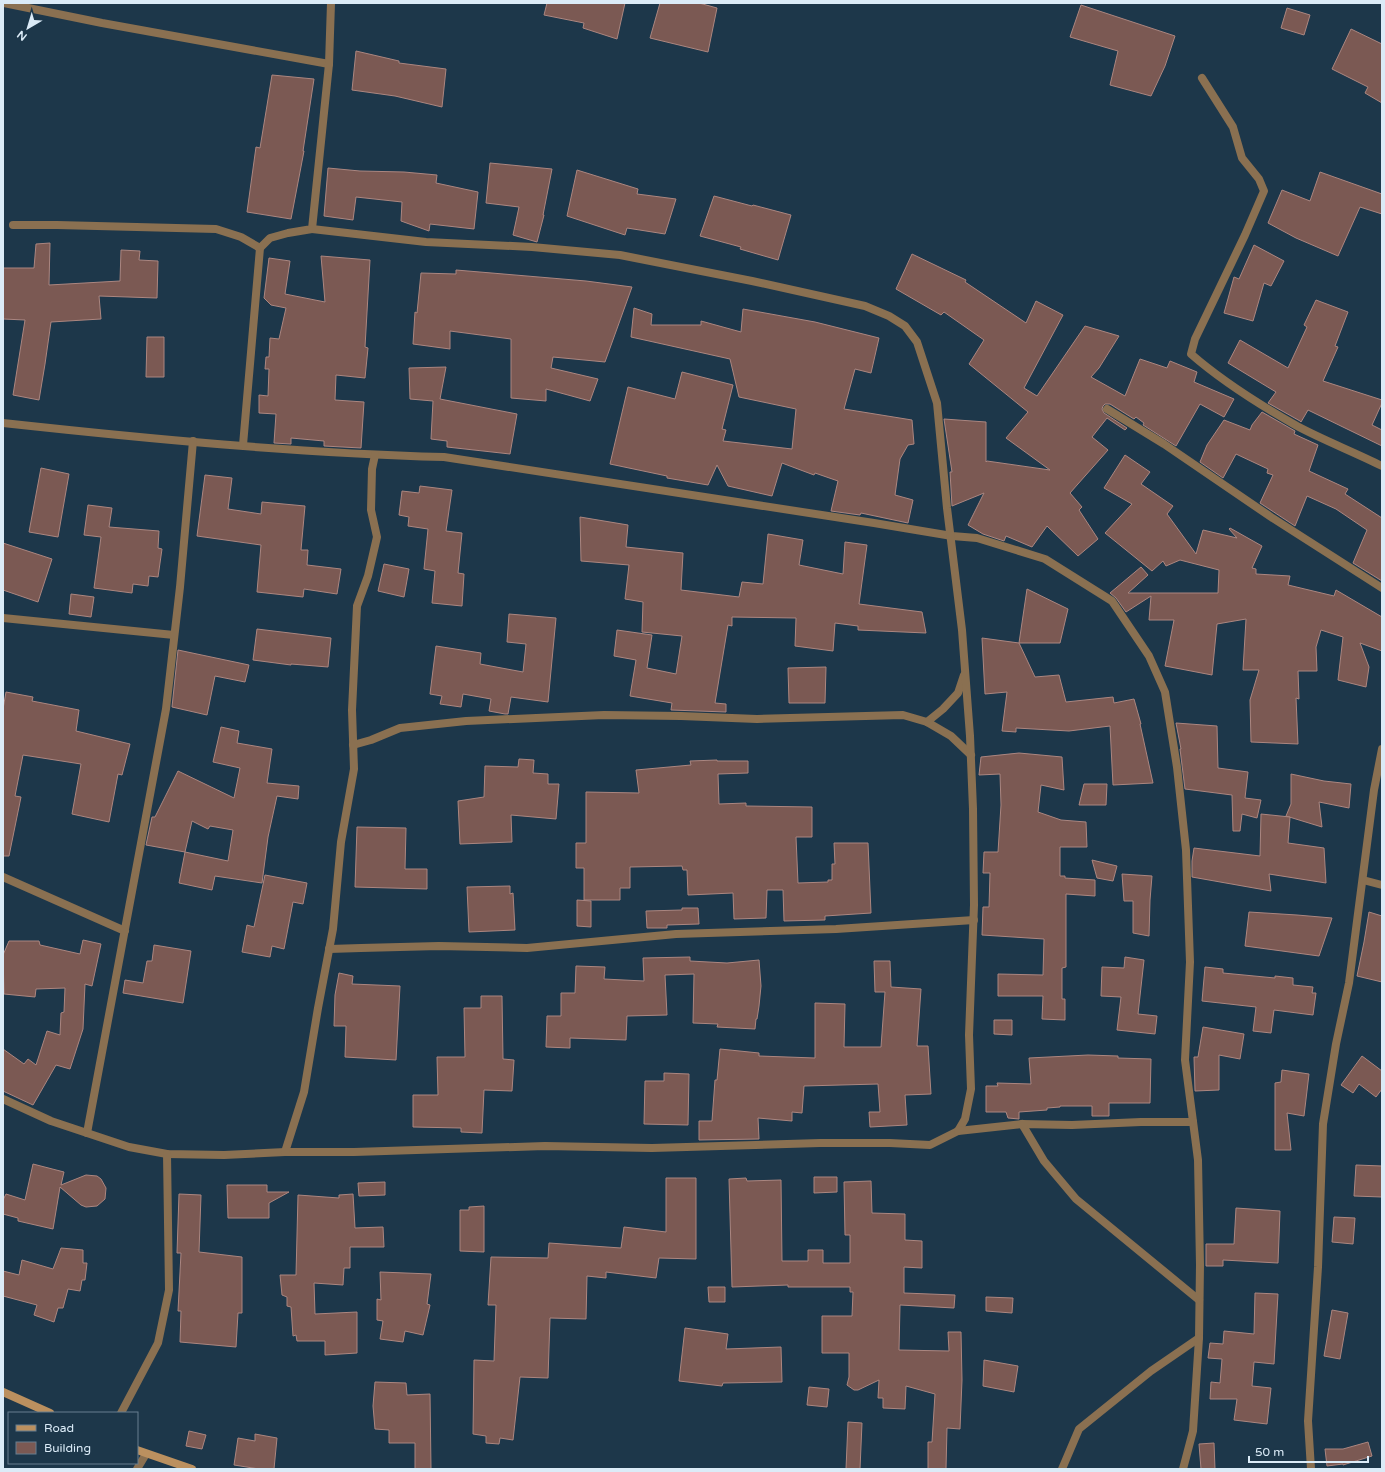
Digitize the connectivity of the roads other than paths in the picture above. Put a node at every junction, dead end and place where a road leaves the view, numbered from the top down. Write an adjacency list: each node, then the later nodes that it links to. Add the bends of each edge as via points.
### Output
1 (4, 3): 3 (street)
2 (331, 3): 3 (street)
3 (329, 64): 6 (street)
4 (1202, 78): 13 (street, via 1233,127 1242,158 1259,179 1264,191 1195,339 1191,354 1237,389 1298,426)
5 (13, 225): 7 (street, via 216,229 241,236)
6 (312, 229): 7 (street, via 270,238); 14 (street, via 426,242 532,247 620,255 865,306 889,316 905,326 917,342 937,403)
7 (260, 248): 11 (street)
8 (1107, 409): 15 (street)
9 (3, 423): 10 (street)
10 (193, 442): 11 (street); 17 (street)
11 (243, 445): 12 (street)
12 (375, 455): 14 (street, via 444,457); 20 (street, via 371,510 377,537 368,576 357,606 352,710)
13 (1382, 466)
14 (952, 536): 18 (street); 30 (street, via 977,538 1045,559 1112,601 1149,656 1165,692 1177,767 1186,850 1190,962 1185,1060)
15 (1382, 588)
16 (3, 618): 17 (street)
17 (174, 635): 27 (street, via 166,709)
18 (966, 671): 19 (street, via 958,693 944,709); 22 (street)
19 (927, 722): 20 (street, via 903,716 757,719 604,715 466,721 400,728); 22 (street, via 951,736)
20 (353, 745): 28 (street, via 354,769 341,842)
21 (1382, 750): 24 (street)
22 (971, 755): 26 (street)
23 (3, 877): 27 (street)
24 (1362, 880): 25 (street); 47 (street, via 1349,983 1336,1044 1324,1124 1308,1421)
25 (1382, 885)
26 (974, 920): 28 (street, via 836,929 676,934 527,948 439,946); 32 (street, via 969,1035 971,1089 965,1119)
27 (125, 931): 33 (street)
28 (329, 950): 34 (street, via 304,1092)
29 (3, 1099): 33 (street, via 51,1121)
30 (1193, 1122): 31 (street); 36 (street, via 1198,1160)
31 (1022, 1124): 32 (street); 36 (street, via 1044,1161 1076,1199)
32 (958, 1132): 34 (street, via 930,1145 820,1142 652,1148 545,1146)
33 (87, 1133): 35 (street, via 129,1147)
34 (285, 1152): 35 (street)
35 (167, 1154): 40 (street, via 169,1290 158,1343)
36 (1199, 1300): 37 (street)
37 (1199, 1338): 45 (street, via 1152,1371 1079,1429); 46 (street, via 1193,1430)
38 (3, 1392): 39 (main road)
39 (48, 1412)
40 (122, 1412)
41 (138, 1450): 42 (main road)
42 (146, 1454): 43 (street); 44 (main road)
43 (137, 1469)
44 (192, 1469)
45 (1062, 1469)
46 (1183, 1469)
47 (1311, 1469)

